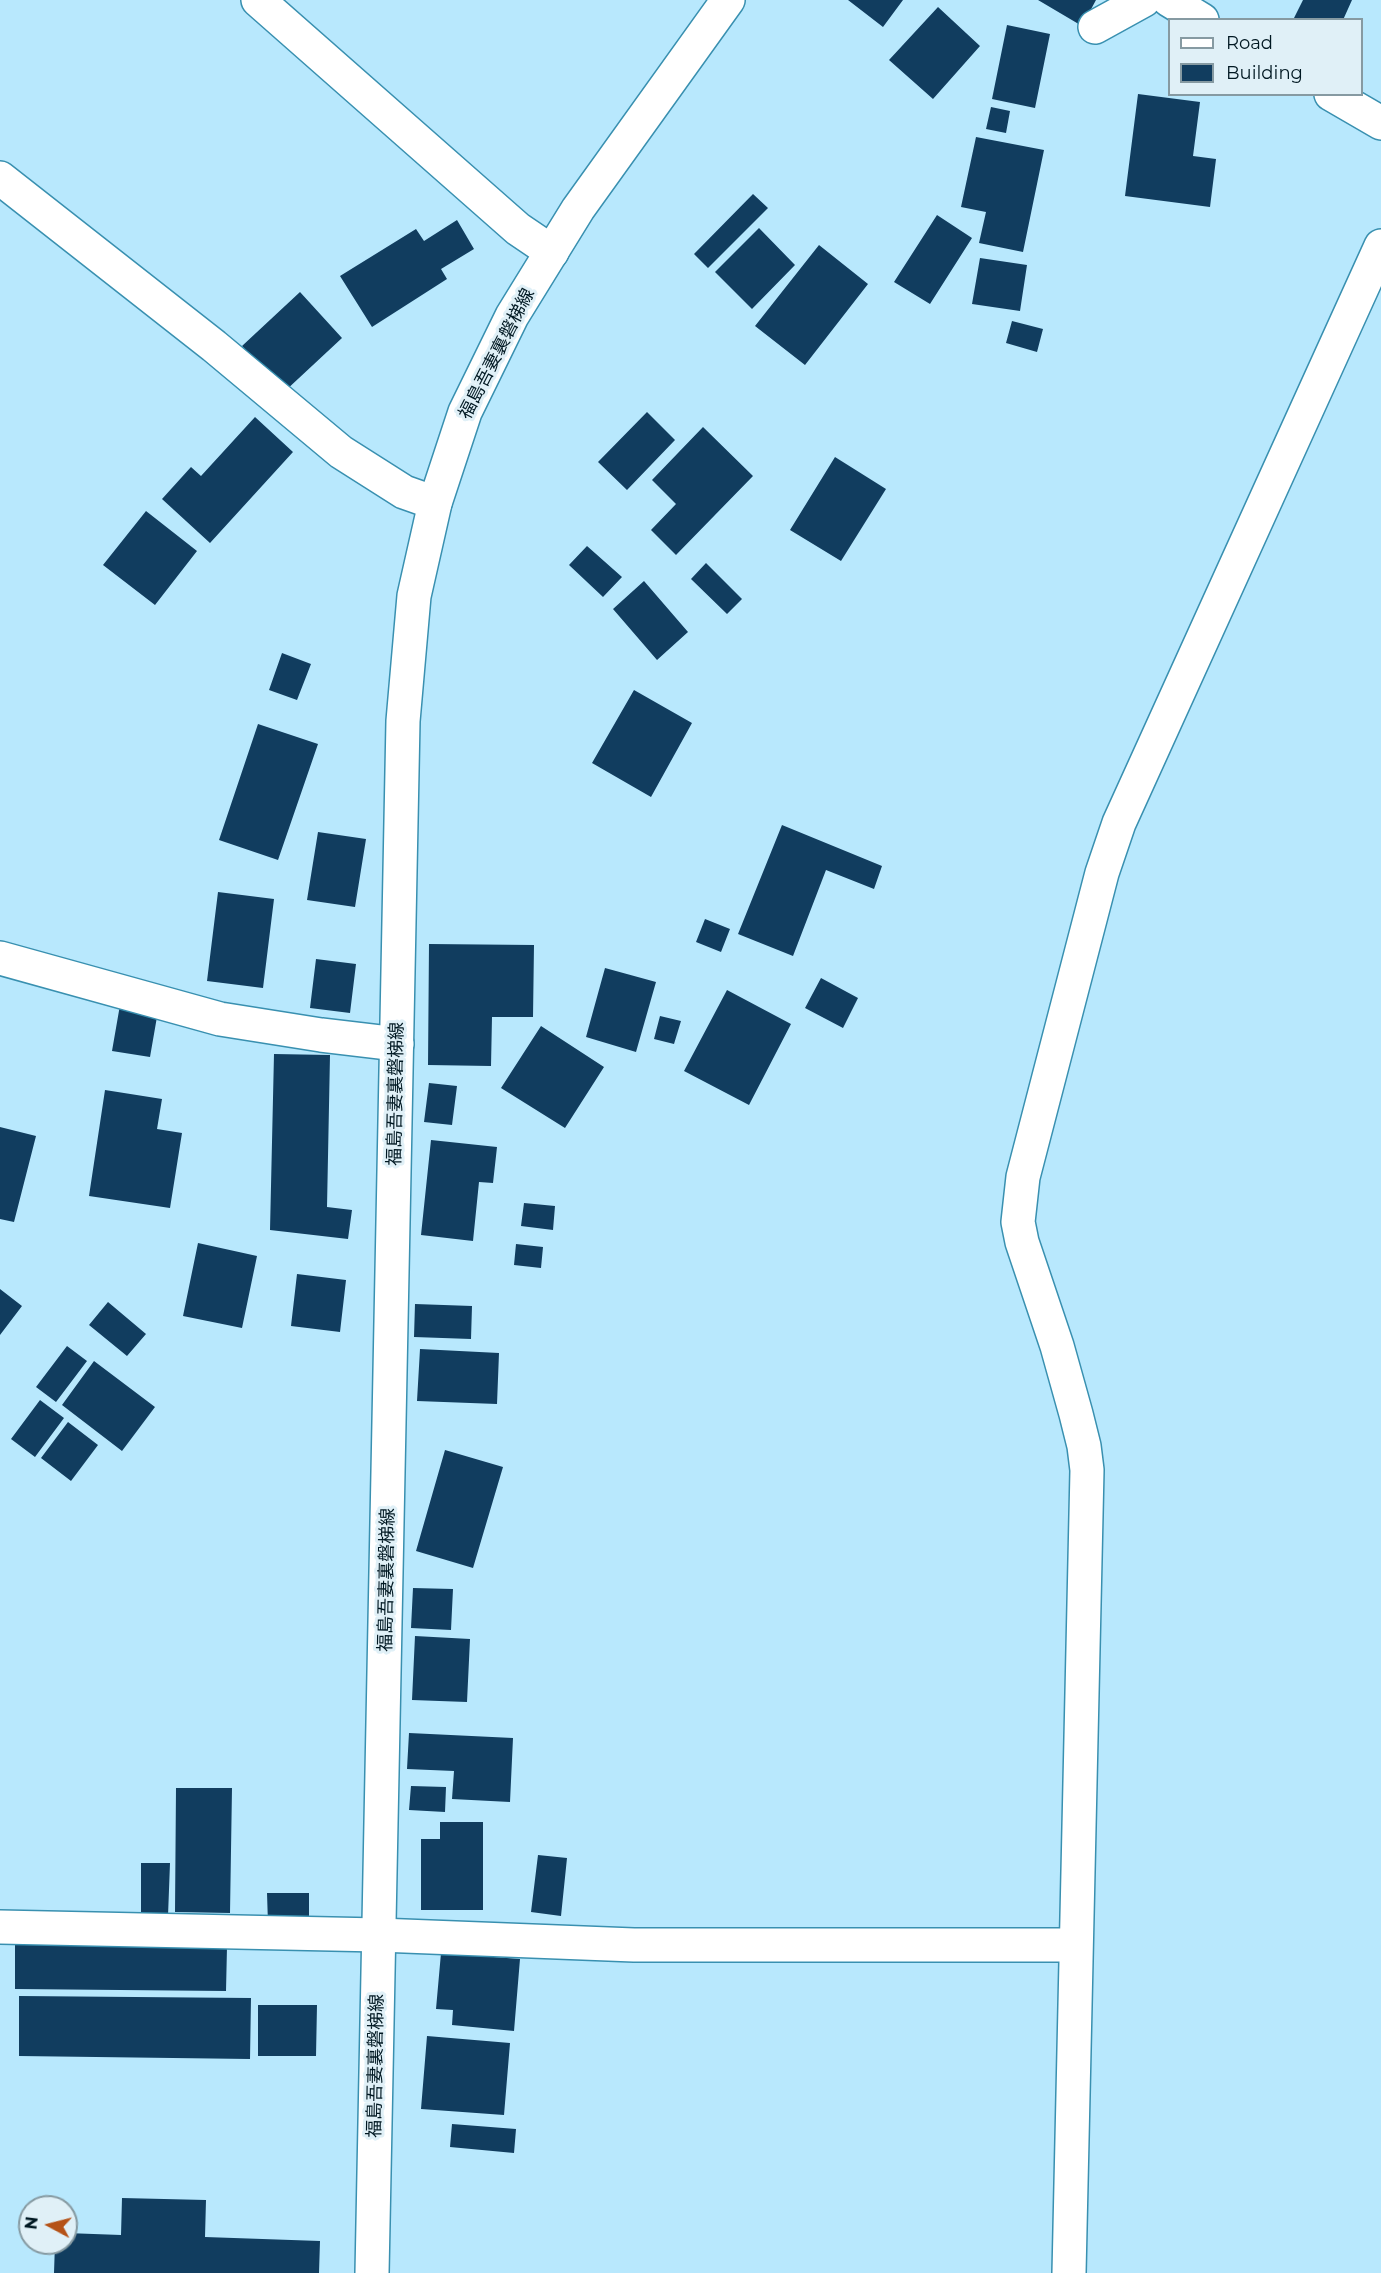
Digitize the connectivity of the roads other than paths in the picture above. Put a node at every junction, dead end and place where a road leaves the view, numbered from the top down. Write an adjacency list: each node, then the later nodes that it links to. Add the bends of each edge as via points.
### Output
1 (258, 0): 11 (street, via 519,229)
2 (728, 0): 11 (street, 福島吾妻裏磐梯線, via 578,209)
3 (1144, 0): 6 (street)
4 (1170, 0): 5 (street)
5 (1199, 18)
6 (1095, 27)
7 (1336, 96): 8 (street)
8 (1379, 114)
9 (0, 178): 12 (street, via 214,346 341,452 404,492)
10 (1381, 246): 17 (street, via 1119,823 1096,895 1023,1177 1020,1232 1076,1414 1087,1470)
11 (552, 252): 12 (street, 福島吾妻裏磐梯線, via 512,316 465,412)
12 (435, 503): 14 (street, 福島吾妻裏磐梯線, via 414,596 403,721)
13 (0, 958): 14 (street, via 220,1019)
14 (397, 1044): 16 (street, 福島吾妻裏磐梯線)
15 (0, 1927): 16 (street)
16 (380, 1935): 17 (street, via 634,1946); 18 (street, 福島吾妻裏磐梯線)
17 (1076, 1946): 19 (street)
18 (372, 2273)
19 (1069, 2273)

